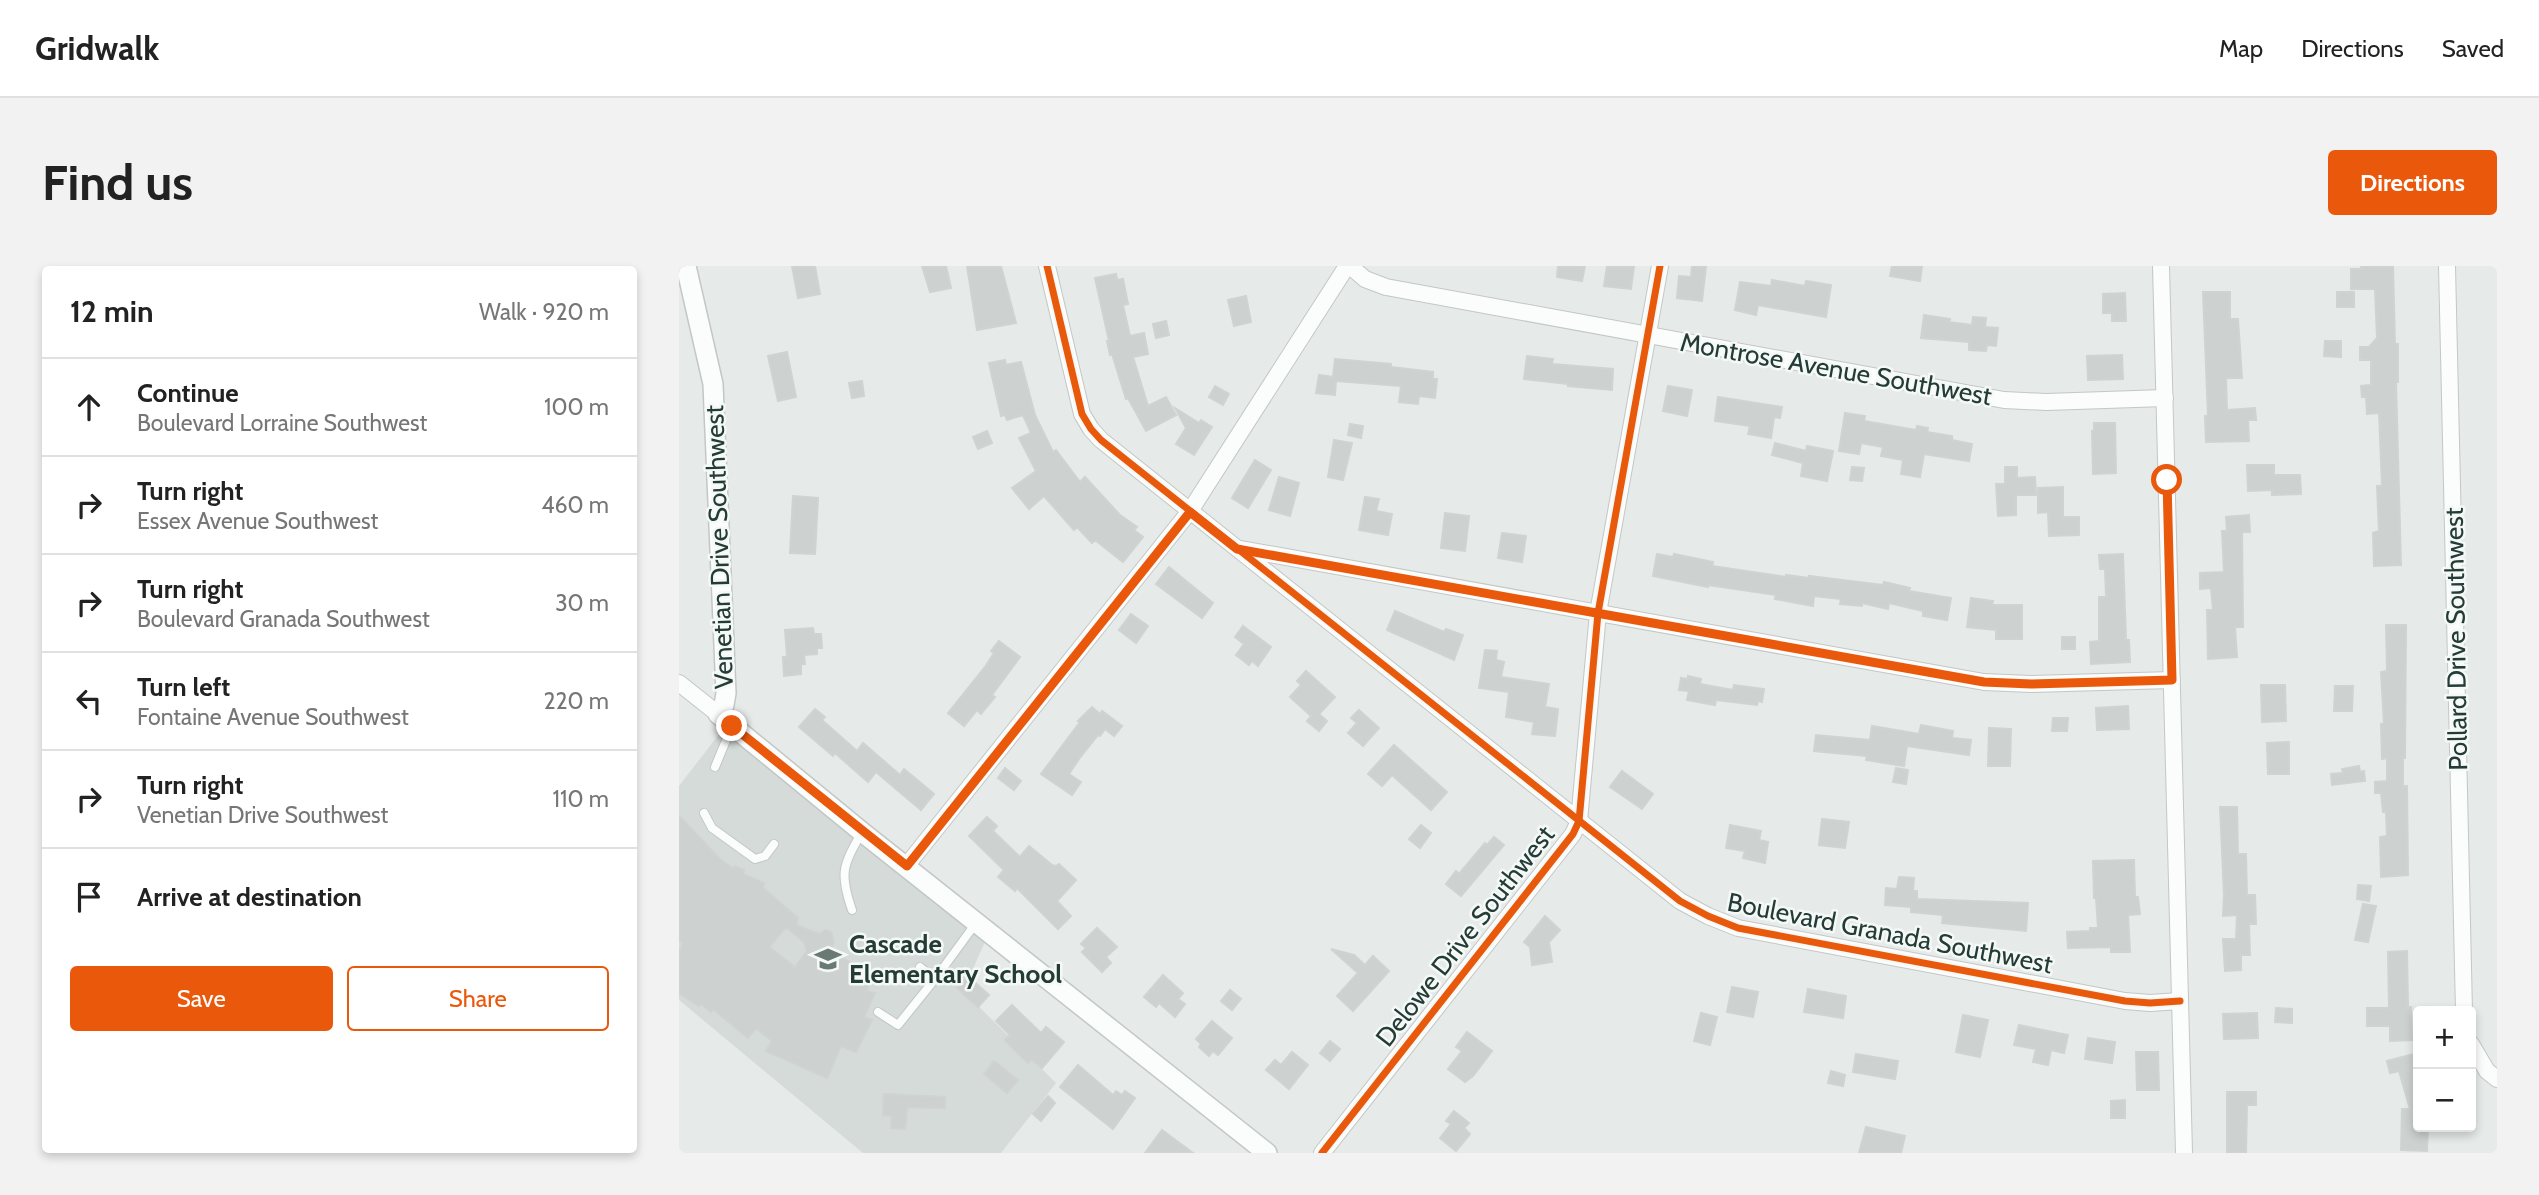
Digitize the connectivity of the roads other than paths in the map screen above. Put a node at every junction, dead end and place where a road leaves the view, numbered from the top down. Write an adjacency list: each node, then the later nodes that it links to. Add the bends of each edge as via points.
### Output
1 (687, 266): 14 (street, Venetian Drive Southwest, via 713,384)
2 (1047, 266): 9 (street, Boulevard Granada Southwest, via 1082,414 1090,429)
3 (1348, 266): 7 (street, Montrose Avenue Southwest, via 1386,288); 9 (street)
4 (1660, 266): 7 (street, Delowe Drive Southwest)
5 (2161, 266): 8 (street)
6 (2447, 266): 26 (street, Pollard Drive Southwest)
7 (1648, 334): 8 (street, Montrose Avenue Southwest, via 2004,400); 11 (street, Delowe Drive Southwest)
8 (2165, 398): 12 (street)
9 (1190, 512): 10 (street, Boulevard Granada Southwest); 20 (street)
10 (1237, 549): 11 (street); 17 (street, Boulevard Granada Southwest)
11 (1598, 613): 12 (street, via 1984,682); 17 (street, Delowe Drive Southwest)
12 (2172, 680): 25 (street)
13 (679, 683): 14 (street)
14 (725, 720): 15 (lane); 18 (street, Venetian Drive Southwest)
15 (715, 767)
16 (704, 813): 19 (lane, via 712,828 755,859 765,856)
17 (1579, 821): 25 (street, Boulevard Granada Southwest, via 1680,901 1738,928 2125,1001); 31 (street, Delowe Drive Southwest)
18 (862, 832): 20 (street, Venetian Drive Southwest); 21 (lane, via 846,859 843,885)
19 (774, 844)
20 (907, 866): 22 (street, Venetian Drive Southwest)
21 (852, 909)
22 (977, 922): 24 (lane); 30 (street, Venetian Drive Southwest)
23 (920, 967): 24 (lane)
24 (935, 979): 27 (lane, via 898,1024)
25 (2180, 1001): 32 (street)
26 (2464, 1006)
27 (877, 1012)
28 (2476, 1052): 29 (street)
29 (2497, 1079)
30 (1266, 1153)
31 (1322, 1153)
32 (2184, 1153)

